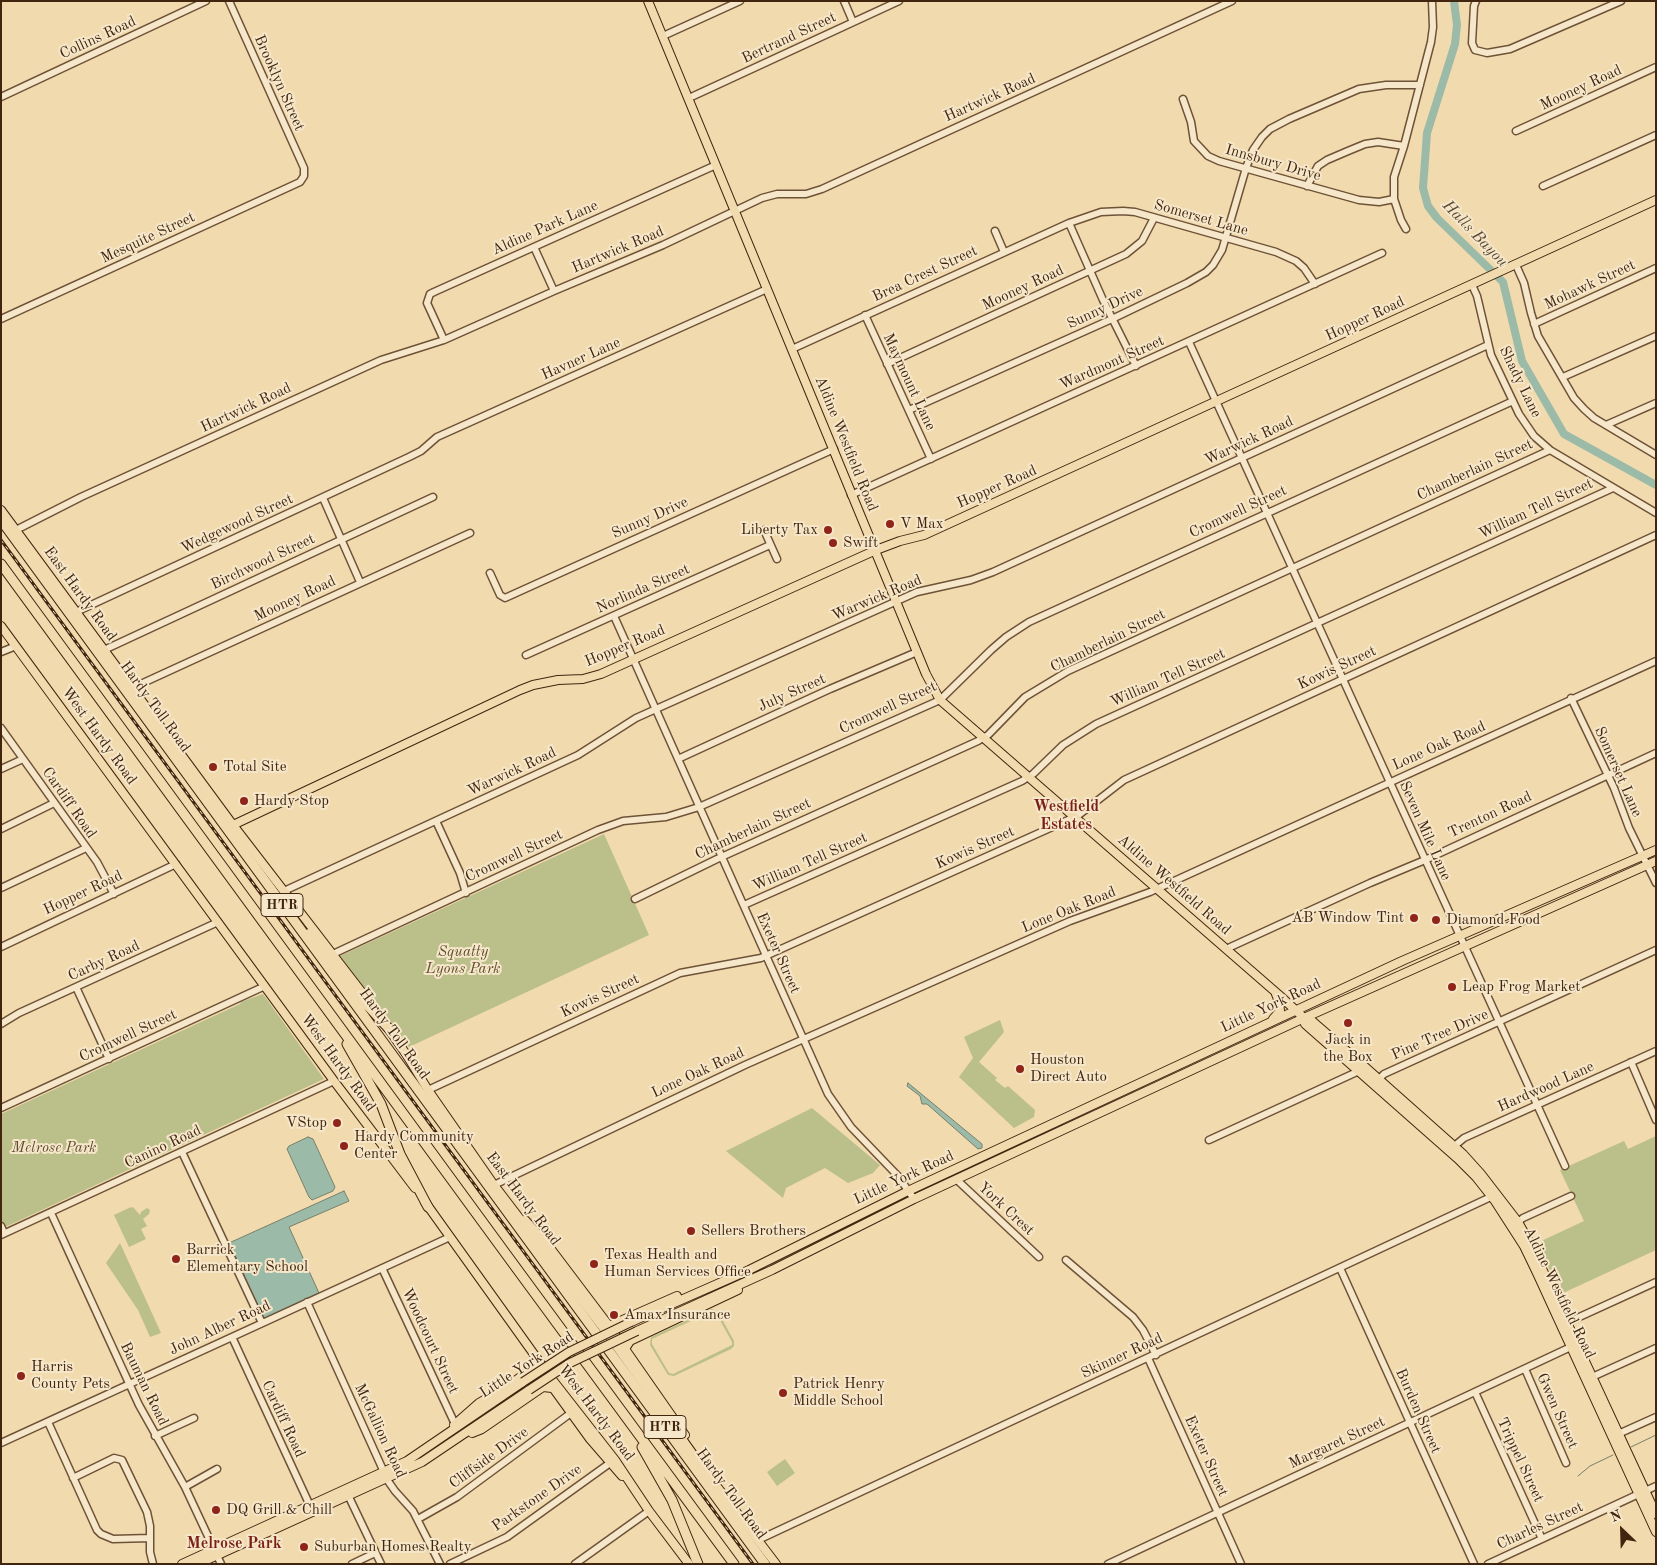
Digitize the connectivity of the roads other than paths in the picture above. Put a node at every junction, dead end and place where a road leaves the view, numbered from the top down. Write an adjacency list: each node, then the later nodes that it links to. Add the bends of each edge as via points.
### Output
1 (206, 1): 15 (street, Collins Road)
2 (229, 1): 23 (street, Brooklyn Street, via 304,168)
3 (648, 1): 12 (main road, Aldine Westfield Road)
4 (740, 1): 12 (street)
5 (844, 1): 11 (street)
6 (899, 1): 11 (street, Bertrand Street)
7 (1232, 1): 28 (street, Hartwick Road, via 822,189 806,194 769,195)
8 (1432, 1): 14 (street, via 1433,27)
9 (1476, 1): 10 (street, via 1472,40 1475,50 1487,53 1510,49)
10 (1621, 1)
11 (854, 22): 16 (street, Bertrand Street)
12 (663, 36): 16 (main road, Aldine Westfield Road)
13 (1656, 67): 18 (street, Mooney Road)
14 (1420, 85): 20 (street); 22 (street, via 1365,87 1289,119 1262,137)
15 (1, 97)
16 (689, 98): 21 (main road, Aldine Westfield Road)
17 (1183, 98): 22 (street, Innsbury Drive, via 1194,141 1199,148 1214,158)
18 (1516, 131)
19 (1656, 135): 25 (street)
20 (1404, 146): 24 (street, via 1378,142 1348,150 1318,166); 26 (street, via 1394,177)
21 (716, 165): 28 (main road, Aldine Westfield Road); 34 (street, Aldine Park Lane)
22 (1246, 168): 24 (street, Innsbury Drive); 33 (street, Sunny Drive)
23 (304, 176): 45 (street, Mesquite Street, via 300,182)
24 (1307, 186): 26 (street, Innsbury Drive, via 1370,202)
25 (1543, 186)
26 (1394, 198): 31 (street)
27 (1656, 200): 37 (main road, Hopper Road)
28 (734, 210): 42 (main road, Aldine Westfield Road); 43 (street, Hartwick Road, via 663,245)
29 (1154, 218): 30 (street, Somerset Lane, via 1135,212 1112,211); 33 (street, Somerset Lane); 39 (street, Mooney Road, via 1139,245)
30 (1069, 222): 35 (street, Brea Crest Street); 39 (street)
31 (1406, 229)
32 (995, 231): 35 (street)
33 (1226, 238): 40 (street, Somerset Lane, via 1292,259 1304,268); 46 (street, Sunny Drive, via 1219,257 1206,272)
34 (534, 246): 43 (street); 49 (street, Aldine Park Lane, via 430,294 427,303)
35 (1004, 252): 44 (street, Brea Crest Street)
36 (1382, 253): 40 (street, Wardmont Street)
37 (1513, 267): 41 (main road, Hopper Road); 47 (street, via 1524,283)
38 (1656, 268): 47 (street, Mohawk Street)
39 (1090, 271): 46 (street); 53 (street, Mooney Road)
40 (1315, 284): 50 (street, Wardmont Street)
41 (1472, 285): 51 (street, Shady Lane); 58 (main road, Hopper Road)
42 (767, 289): 52 (main road, Aldine Westfield Road); 64 (street, Havner Lane, via 436,436 421,451)
43 (554, 290): 49 (street, Hartwick Road)
44 (865, 316): 52 (street, Brea Crest Street); 53 (street, Maymount Lane)
45 (1, 319)
46 (1112, 319): 54 (street); 59 (street, Sunny Drive)
47 (1534, 324): 55 (street)
48 (1656, 336): 55 (street)
49 (444, 340): 75 (street, Hartwick Road, via 381,360)
50 (1189, 342): 54 (street, Wardmont Street); 58 (street, Seven Mile Lane)
51 (1488, 345): 56 (street, Shady Lane); 65 (street, Warwick Road)
52 (792, 349): 61 (main road, Aldine Westfield Road)
53 (887, 364): 59 (street, Maymount Lane)
54 (1136, 366): 66 (street, Wardmont Street)
55 (1563, 377): 60 (street, via 1584,410)
56 (1513, 401): 62 (street, Shady Lane, via 1534,436); 72 (street, Cromwell Street)
57 (1656, 402): 60 (street)
58 (1216, 403): 65 (street, Seven Mile Lane); 81 (main road, Hopper Road, via 924,535)
59 (909, 410): 66 (street, Maymount Lane)
60 (1606, 426): 63 (street)
61 (834, 449): 68 (main road, Aldine Westfield Road); 85 (street, Sunny Drive, via 505,598 500,596)
62 (1550, 450): 67 (street, Shady Lane); 84 (street, Chamberlain Street)
63 (1656, 455)
64 (409, 457): 70 (street, Wedgewood Street)
65 (1241, 458): 72 (street, Seven Mile Lane); 87 (street, Warwick Road, via 993,572 917,592)
66 (931, 459): 68 (street, Wardmont Street)
67 (1613, 488): 73 (street, Shady Lane); 90 (street, William Tell Street)
68 (851, 495): 81 (main road, Aldine Westfield Road)
69 (433, 497): 79 (street, Birchwood Street)
70 (323, 498): 79 (street); 88 (street, Wedgewood Street)
71 (1, 510): 75 (main road, East Hardy Road)
72 (1266, 513): 84 (street, Seven Mile Lane); 102 (street, Cromwell Street, via 1029,622 991,650)
73 (1656, 513)
74 (1, 520): 128 (highway, Hardy Toll Road / HTR)
75 (16, 530): 88 (main road, East Hardy Road)
76 (764, 530): 80 (street)
77 (470, 533): 86 (street, Mooney Road)
78 (1656, 535): 99 (street, Kowis Street)
79 (341, 539): 86 (street); 93 (street, Birchwood Street)
80 (770, 545): 82 (street); 89 (street, Norlinda Street)
81 (876, 550): 87 (main road, Aldine Westfield Road); 97 (main road, Hopper Road)
82 (777, 560)
83 (1, 564): 153 (highway, HTR)
84 (1291, 569): 90 (street, Seven Mile Lane); 105 (street, Chamberlain Street, via 1068,671 1025,697)
85 (490, 573)
86 (360, 582): 100 (street, Mooney Road)
87 (896, 601): 95 (main road, Aldine Westfield Road); 103 (street, Warwick Road)
88 (76, 612): 93 (main road, East Hardy Road)
89 (614, 616): 96 (street, Norlinda Street); 97 (street, Exeter Street)
90 (1317, 624): 99 (street, Seven Mile Lane); 111 (street, William Tell Street, via 1096,724 1063,745)
91 (1, 626): 92 (main road, West Hardy Road)
92 (16, 646): 94 (street); 125 (main road, West Hardy Road)
93 (104, 650): 100 (main road, East Hardy Road)
94 (1, 652)
95 (917, 652): 102 (main road, Aldine Westfield Road); 108 (street, July Street)
96 (526, 655)
97 (632, 659): 103 (street, Exeter Street); 117 (main road, Hopper Road, via 583,679 533,684)
98 (1656, 660): 101 (street, Lone Oak Road)
99 (1342, 680): 112 (street, Seven Mile Lane); 115 (street, Kowis Street, via 1124,780)
100 (132, 688): 117 (main road, East Hardy Road)
101 (1571, 698): 110 (street, Somerset Lane); 112 (street, Lone Oak Road)
102 (940, 700): 105 (main road, Aldine Westfield Road); 114 (street, Cromwell Street)
103 (655, 709): 108 (street, Exeter Street); 116 (street, Warwick Road, via 578,754)
104 (1, 728): 107 (street, Cardiff Road)
105 (983, 738): 111 (main road, Aldine Westfield Road); 122 (street, Chamberlain Street)
106 (1656, 753): 110 (street, Trenton Road)
107 (23, 759): 109 (street); 113 (street, Cardiff Road)
108 (678, 759): 114 (street, Exeter Street)
109 (1, 770)
110 (1608, 775): 121 (street, Somerset Lane); 123 (street, Trenton Road)
111 (1028, 777): 115 (main road, Aldine Westfield Road); 135 (street, William Tell Street)
112 (1390, 782): 123 (street, Seven Mile Lane); 130 (street, Lone Oak Road)
113 (54, 803): 118 (street); 119 (street, Cardiff Road)
114 (699, 807): 122 (street, Exeter Street); 132 (street, Cromwell Street, via 666,817 623,821 606,827)
115 (1074, 817): 130 (main road, Aldine Westfield Road); 143 (street, Kowis Street)
116 (436, 821): 131 (street, Warwick Road); 132 (street)
117 (233, 825): 131 (main road, East Hardy Road)
118 (1, 829)
119 (86, 848): 129 (street); 133 (street, Cardiff Road)
120 (1656, 850): 121 (main road, Little York Road)
121 (1643, 856): 126 (street, Somerset Lane); 137 (main road, Little York Road)
122 (721, 857): 134 (street, Chamberlain Street); 135 (street, Exeter Street)
123 (1424, 860): 137 (street, Seven Mile Lane); 140 (street, Trenton Road)
124 (1656, 862): 126 (main road, Little York Road)
125 (176, 864): 133 (street, Hopper Road); 136 (main road, West Hardy Road)
126 (1647, 865): 127 (street, Somerset Lane); 138 (main road, Little York Road)
127 (1656, 883)
128 (268, 886): 154 (highway); 263 (highway, Hardy Toll Road / HTR)
129 (1, 888)
130 (1157, 888): 140 (main road, Aldine Westfield Road); 156 (street, Lone Oak Road, via 1070,921)
131 (284, 891): 142 (main road, East Hardy Road)
132 (466, 893): 142 (street, Cromwell Street)
133 (114, 894): 139 (street, Hopper Road)
134 (635, 899)
135 (744, 905): 143 (street, Exeter Street)
136 (218, 922): 144 (main road, West Hardy Road); 145 (street, Carby Road)
137 (1460, 936): 138 (street, Seven Mile Lane); 148 (main road, Little York Road)
138 (1464, 945): 147 (main road, Little York Road); 151 (street, Seven Mile Lane)
139 (1, 947)
140 (1226, 949): 146 (main road, Aldine Westfield Road)
141 (1656, 950): 151 (street, Pine Tree Drive)
142 (332, 954): 154 (main road, East Hardy Road)
143 (766, 956): 156 (street, Exeter Street); 163 (street, Kowis Street, via 680,972)
144 (265, 986): 158 (street, Cromwell Street); 161 (main road, West Hardy Road)
145 (76, 987): 152 (street, Carby Road); 158 (street)
146 (1276, 992): 148 (main road, Aldine Westfield Road); 150 (main road, via 1280,1010)
147 (1327, 1008): 149 (main road, Little York Road); 155 (main road, via 1319,1023)
148 (1296, 1010): 149 (main road, Aldine Westfield Road); 150 (main road, Little York Road)
149 (1304, 1018): 155 (main road, Aldine Westfield Road); 160 (main road, Aldine Westfield Road, via 1305,1024); 167 (main road, Little York Road)
150 (1269, 1022): 164 (main road, Little York Road)
151 (1499, 1022): 162 (street, Pine Tree Drive, via 1384,1074); 165 (street, Seven Mile Lane)
152 (1, 1024)
153 (338, 1024): 179 (highway, via 381,1104 400,1154); 217 (highway, HTR)
154 (391, 1031): 163 (main road, East Hardy Road)
155 (1324, 1032): 160 (main road, Aldine Westfield Road)
156 (803, 1040): 174 (street, Lone Oak Road); 175 (street, Exeter Street, via 838,1109)
157 (1656, 1051): 159 (street, Hardwood Lane)
158 (109, 1058): 166 (street, Cromwell Street)
159 (1631, 1062): 165 (street, Hardwood Lane); 168 (street)
160 (1361, 1069): 162 (main road, Aldine Westfield Road); 169 (street)
161 (334, 1081): 171 (street, Canino Road); 179 (main road, West Hardy Road)
162 (1376, 1082): 170 (main road, Aldine Westfield Road)
163 (428, 1090): 174 (main road, East Hardy Road)
164 (1099, 1101): 167 (main road); 175 (main road, Little York Road)
165 (1538, 1105): 170 (street, Hardwood Lane, via 1464,1138); 172 (street, Seven Mile Lane)
166 (1, 1108)
167 (1104, 1110): 173 (main road, Little York Road)
168 (1656, 1120)
169 (1209, 1140)
170 (1452, 1148): 176 (main road, Aldine Westfield Road)
171 (182, 1152): 180 (street, Canino Road); 197 (street)
172 (1565, 1166)
173 (956, 1179): 178 (main road, Little York Road); 187 (street, York Crest)
174 (494, 1185): 199 (main road, East Hardy Road, via 576,1294); 199 (main road, via 547,1244)
175 (908, 1191): 178 (street, Exeter Street); 181 (main road, Little York Road)
176 (1494, 1196): 182 (main road, Aldine Westfield Road); 191 (street, Skinner Road)
177 (1571, 1196): 182 (street)
178 (914, 1199): 184 (main road, Little York Road)
179 (428, 1207): 186 (main road, West Hardy Road)
180 (51, 1213): 185 (street, Canino Road); 213 (street, Bauman Road)
181 (853, 1218): 184 (main road); 189 (main road, Little York Road)
182 (1515, 1224): 198 (main road, Aldine Westfield Road)
183 (1, 1226): 185 (street)
184 (858, 1227): 192 (main road, Little York Road)
185 (3, 1234)
186 (450, 1237): 190 (street, John Alber Road); 193 (main road, West Hardy Road)
187 (1039, 1257)
188 (1066, 1260): 206 (street, via 1137,1321)
189 (759, 1265): 192 (main road); 196 (main road, Little York Road)
190 (382, 1268): 195 (street, John Alber Road); 223 (street, Woodcourt Street)
191 (1340, 1268): 206 (street, Skinner Road); 222 (street, Burden Street)
192 (763, 1274): 200 (main road, Little York Road)
193 (479, 1277): 208 (main road, West Hardy Road); 208 (main road, via 491,1302)
194 (1656, 1282): 198 (street)
195 (307, 1302): 197 (street, John Alber Road); 233 (street, McGallion Road)
196 (627, 1321): 199 (main road, Little York Road, bridge); 200 (main road, via 621,1324 624,1332 628,1337)
197 (262, 1323): 201 (street, John Alber Road)
198 (1564, 1324): 203 (main road, Aldine Westfield Road)
199 (608, 1330): 202 (main road, East Hardy Road, bridge); 205 (main road); 208 (main road, Little York Road, bridge)
200 (636, 1334): 202 (main road, Little York Road, bridge); 205 (main road)
201 (232, 1337): 213 (street, John Alber Road); 240 (street, Cardiff Road)
202 (614, 1342): 210 (main road, Little York Road, bridge); 231 (main road, East Hardy Road)
203 (1574, 1346): 209 (street, Margaret Street); 212 (main road, Aldine Westfield Road)
204 (1656, 1348): 212 (street)
205 (625, 1349): 231 (main road, via 680,1426)
206 (1156, 1355): 207 (street, Skinner Road)
207 (1148, 1358): 242 (street, Exeter Street); 248 (street, Skinner Road)
208 (540, 1366): 210 (main road, West Hardy Road, bridge); 211 (main road, Little York Road, bridge); 214 (main road)
209 (1525, 1369): 216 (street, Margaret Street); 230 (street, Gwen Street)
210 (550, 1376): 227 (main road, Little York Road, bridge); 237 (main road, West Hardy Road)
211 (523, 1379): 215 (main road, via 532,1374 537,1377 541,1385); 223 (main road, via 479,1403); 224 (main road, Little York Road)
212 (1590, 1379): 225 (main road, Aldine Westfield Road)
213 (130, 1384): 221 (street, John Alber Road); 226 (street, Bauman Road)
214 (552, 1388): 215 (main road, via 546,1386); 218 (main road)
215 (539, 1390): 227 (main road, via 482,1428)
216 (1475, 1392): 222 (street, Margaret Street); 247 (street, Trippel Street)
217 (614, 1400): 261 (highway, via 667,1490); 262 (highway, HTR)
218 (571, 1413): 229 (main road); 244 (street, Cliffside Drive, via 457,1497)
219 (1656, 1417): 225 (street)
220 (194, 1418): 226 (street)
221 (48, 1422): 228 (street, John Alber Road); 234 (street)
222 (1409, 1422): 242 (street, Margaret Street); 267 (street, Burden Street)
223 (455, 1424): 224 (main road)
224 (445, 1435): 233 (main road, Little York Road)
225 (1616, 1435): 238 (main road, Aldine Westfield Road)
226 (155, 1436): 236 (street, Bauman Road)
227 (452, 1442): 233 (main road, Little York Road, via 422,1462)
228 (1, 1443)
229 (610, 1463): 237 (main road); 258 (street, Parkstone Drive, via 507,1537)
230 (1566, 1463)
231 (702, 1467): 248 (main road, East Hardy Road)
232 (217, 1469): 236 (street)
233 (386, 1475): 239 (main road, Little York Road); 240 (main road, Little York Road); 244 (street, McGallion Road)
234 (73, 1478): 246 (street, via 97,1530 104,1536 113,1539); 246 (street, via 114,1458 120,1459 146,1512)
235 (1656, 1486): 238 (street, Charles Street)
236 (184, 1487): 249 (street, Bauman Road)
237 (635, 1490): 241 (main road, West Hardy Road)
238 (1642, 1493): 243 (main road, Aldine Westfield Road); 245 (main road, Aldine Westfield Road); 247 (street, Charles Street)
239 (348, 1495): 240 (main road, Little York Road); 250 (street)
240 (311, 1508): 249 (main road, Little York Road)
241 (649, 1511): 259 (street); 260 (main road, West Hardy Road)
242 (1218, 1512): 265 (street, Margaret Street); 266 (street, Exeter Street)
243 (1656, 1514)
244 (418, 1519): 257 (street, McGallion Road)
245 (1656, 1532)
246 (150, 1538): 251 (street)
247 (1542, 1539): 268 (street, Charles Street)
248 (758, 1540): 264 (main road, East Hardy Road)
249 (215, 1552): 252 (main road, Little York Road); 253 (main road, Little York Road); 254 (street, Bauman Road)
250 (376, 1553): 255 (street); 256 (street)
251 (153, 1564)
252 (182, 1564)
253 (198, 1564)
254 (220, 1564)
255 (352, 1564)
256 (380, 1564)
257 (440, 1564)
258 (450, 1564)
259 (576, 1564)
260 (689, 1564)
261 (698, 1564)
262 (734, 1564)
263 (765, 1564)
264 (776, 1564)
265 (1108, 1564)
266 (1241, 1564)
267 (1474, 1564)
268 (1488, 1564)

